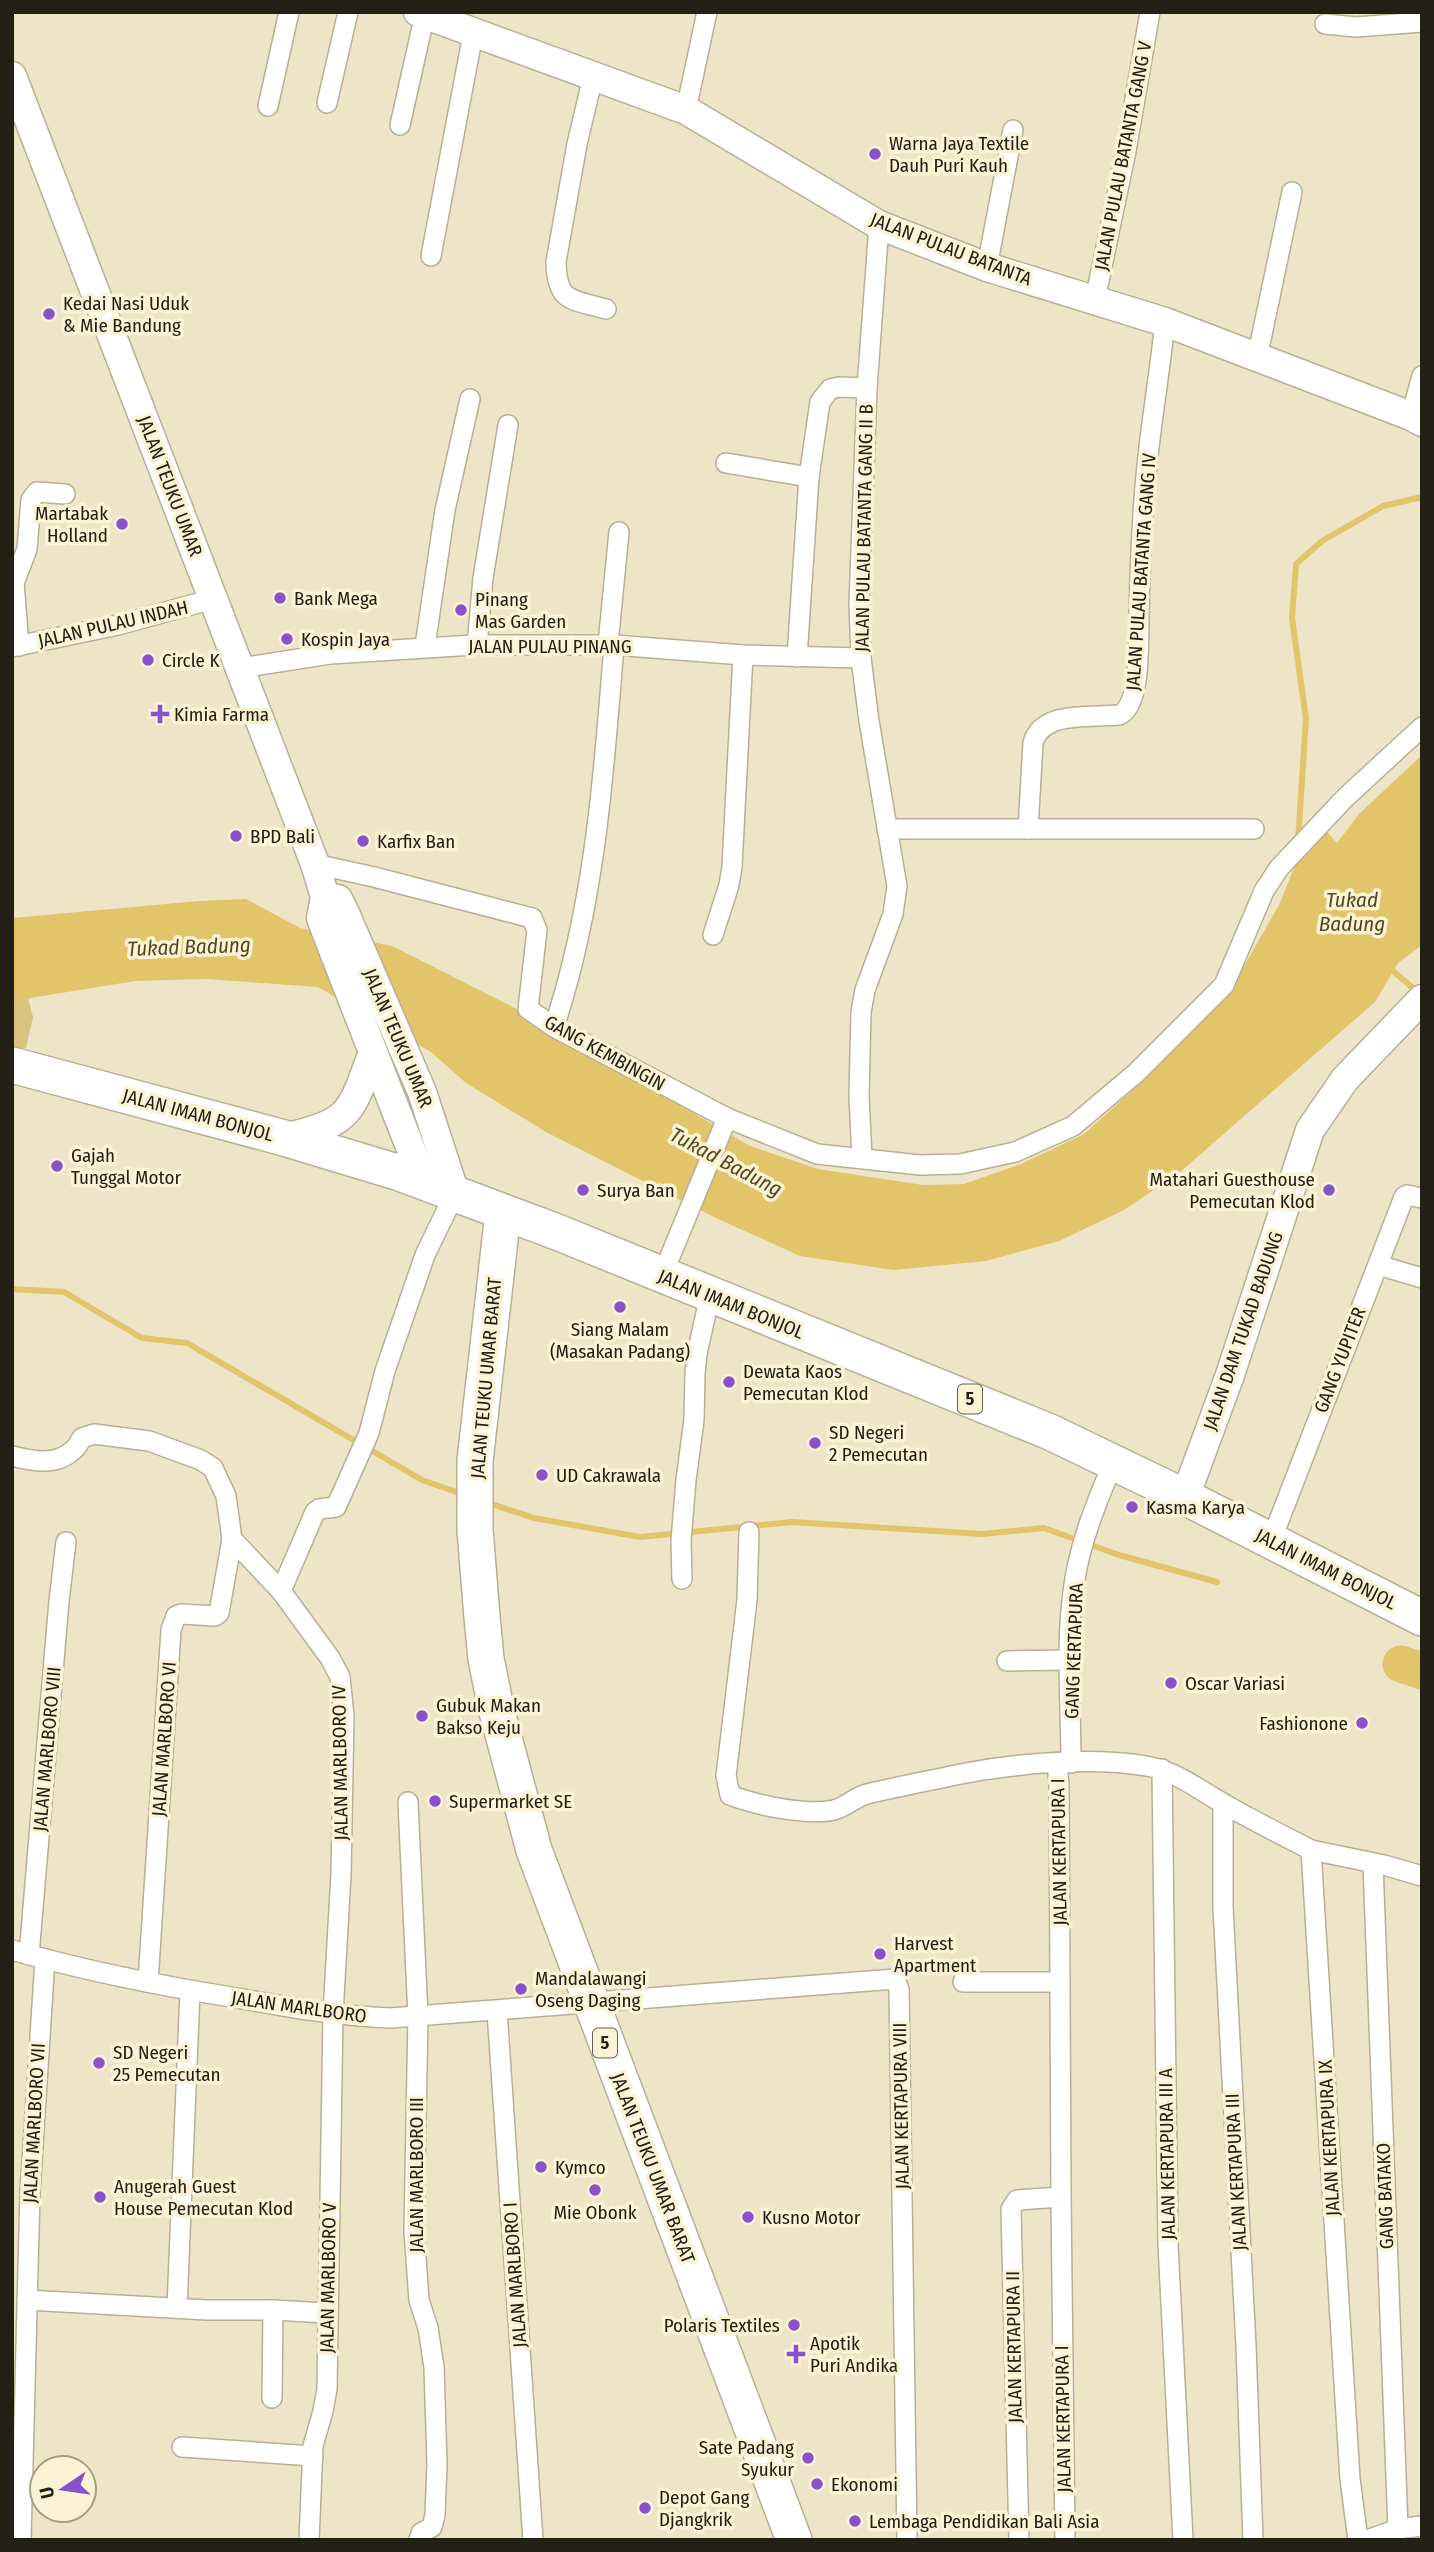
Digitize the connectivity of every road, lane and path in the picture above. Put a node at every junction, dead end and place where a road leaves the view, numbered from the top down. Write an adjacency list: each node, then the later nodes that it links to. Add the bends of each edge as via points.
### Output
1 (289, 12): 12 (street)
2 (348, 12): 11 (street)
3 (707, 12): 13 (street)
4 (1150, 12): 20 (street, JALAN PULAU BATANTA GANG V)
5 (422, 13): 8 (street, JALAN PULAU BATANTA); 14 (street)
6 (1422, 22): 7 (street, via 1356,27)
7 (1325, 24)
8 (473, 34): 10 (street, JALAN PULAU BATANTA); 18 (street)
9 (12, 76): 33 (street, JALAN TEUKU UMAR)
10 (593, 76): 13 (street, JALAN PULAU BATANTA); 21 (street, via 556,275 563,294)
11 (327, 103)
12 (268, 106)
13 (686, 110): 17 (street, JALAN PULAU BATANTA)
14 (400, 125)
15 (1013, 130): 19 (street)
16 (1293, 191): 23 (street)
17 (879, 225): 19 (street, JALAN PULAU BATANTA); 25 (street, JALAN PULAU BATANTA GANG II B)
18 (431, 256)
19 (987, 267): 20 (street, JALAN PULAU BATANTA)
20 (1095, 300): 22 (street, JALAN PULAU BATANTA)
21 (606, 309)
22 (1165, 322): 23 (street, JALAN PULAU BATANTA); 43 (street, JALAN PULAU BATANTA GANG IV, via 1146,476 1132,704 1126,713 1057,720 1035,733)
23 (1257, 358): 27 (street, JALAN PULAU BATANTA)
24 (1422, 376): 27 (street)
25 (867, 388): 30 (street, via 839,387 824,396); 40 (street, JALAN PULAU BATANTA GANG II B)
26 (470, 399): 37 (street, via 445,510)
27 (1417, 419)
28 (508, 425): 35 (street)
29 (726, 463): 30 (street)
30 (809, 477): 39 (street)
31 (65, 494): 36 (street, via 37,492 30,500 27,550 14,583)
32 (619, 532): 34 (street)
33 (213, 599): 36 (street, JALAN PULAU INDAH); 41 (street, JALAN TEUKU UMAR)
34 (611, 644): 35 (street, JALAN PULAU PINANG); 38 (street, JALAN PULAU PINANG); 50 (street, via 593,859 570,975)
35 (477, 645): 37 (street, JALAN PULAU PINANG)
36 (15, 646)
37 (425, 646): 41 (street, JALAN PULAU PINANG)
38 (743, 655): 39 (street, JALAN PULAU PINANG); 48 (street, via 732,867)
39 (797, 657): 40 (street, JALAN PULAU PINANG)
40 (861, 658): 45 (street, JALAN PULAU BATANTA GANG II B)
41 (240, 668): 46 (street, JALAN TEUKU UMAR)
42 (1422, 727): 55 (street, GANG KEMBINGIN, via 1346,797 1279,868 1264,891 1224,985 1136,1073 1073,1126 1015,1152 960,1164)
43 (1027, 829): 44 (street); 45 (street)
44 (1254, 829)
45 (887, 830): 55 (street, JALAN PULAU BATANTA GANG II B, via 897,898 860,1012)
46 (314, 864): 47 (street, JALAN TEUKU UMAR); 50 (street, GANG KEMBINGIN, via 533,918 537,930 528,1009)
47 (332, 913): 51 (street, JALAN TEUKU UMAR); 57 (street, JALAN TEUKU UMAR, via 422,1092)
48 (713, 934)
49 (1415, 1012): 66 (street, JALAN DAM TUKAD BADUNG, via 1345,1079 1310,1130)
50 (554, 1027): 53 (street, GANG KEMBINGIN)
51 (372, 1048): 54 (street, via 347,1112 324,1127); 56 (street, JALAN TEUKU UMAR)
52 (12, 1065): 54 (highway, JALAN IMAM BONJOL)
53 (726, 1121): 55 (street, GANG KEMBINGIN, via 817,1154); 61 (street)
54 (284, 1138): 56 (highway, JALAN IMAM BONJOL)
55 (862, 1158)
56 (423, 1180): 57 (highway, JALAN IMAM BONJOL)
57 (455, 1193): 59 (highway, JALAN IMAM BONJOL); 72 (street, via 412,1290 362,1450 336,1507 315,1512)
58 (1422, 1198): 60 (street, GANG YUPITER, via 1404,1197)
59 (503, 1213): 61 (highway, JALAN IMAM BONJOL / 5); 88 (highway, JALAN TEUKU UMAR BARAT / 5, via 475,1461 475,1530 486,1659 534,1850)
60 (1378, 1265): 62 (street); 69 (street, GANG YUPITER)
61 (662, 1276): 63 (highway, JALAN IMAM BONJOL / 5)
62 (1422, 1278)
63 (710, 1295): 65 (highway, JALAN IMAM BONJOL / 5); 71 (street, via 696,1354)
64 (12, 1457): 68 (street, via 61,1459 82,1438 94,1434 149,1441 201,1460 213,1468 221,1483)
65 (1114, 1461): 66 (highway, JALAN IMAM BONJOL / 5); 74 (street, GANG KERTAPURA, via 1080,1557 1071,1609)
66 (1185, 1497): 69 (highway, JALAN IMAM BONJOL / 5)
67 (749, 1532): 76 (street, JALAN KERTAPURA I, via 747,1600 726,1776 730,1794 762,1804 831,1811 865,1795 967,1773)
68 (232, 1539): 72 (street, JALAN MARLBORO IV); 84 (street, JALAN MARLBORO VI, via 219,1613 181,1614 172,1630)
69 (1271, 1541): 73 (highway, JALAN IMAM BONJOL / 5)
70 (66, 1542): 83 (street, JALAN MARLBORO VIII)
71 (682, 1579)
72 (281, 1591): 90 (street, JALAN MARLBORO IV, via 330,1658 343,1695 341,1874)
73 (1422, 1618)
74 (1070, 1660): 75 (street); 76 (street, GANG KERTAPURA)
75 (1007, 1661)
76 (1064, 1764): 77 (street, via 1115,1763); 86 (street, JALAN KERTAPURA I, via 1059,1784)
77 (1162, 1769): 79 (street); 110 (street, JALAN KERTAPURA III A, via 1168,2244)
78 (408, 1802): 91 (street, JALAN MARLBORO III)
79 (1223, 1804): 80 (street); 111 (street, JALAN KERTAPURA III, via 1223,1907)
80 (1311, 1850): 81 (street); 112 (street, JALAN KERTAPURA IX, via 1350,2479)
81 (1373, 1864): 82 (street); 101 (street, GANG BATAKO)
82 (1422, 1876)
83 (29, 1955): 84 (street, JALAN MARLBORO); 93 (street, JALAN MARLBORO VII, via 33,2145)
84 (148, 1982): 87 (street, JALAN MARLBORO)
85 (963, 1982): 86 (street)
86 (1060, 1982): 92 (street, JALAN KERTAPURA I)
87 (190, 1990): 90 (street, JALAN MARLBORO); 94 (street)
88 (590, 2003): 89 (street, JALAN MARLBORO); 106 (highway, JALAN TEUKU UMAR BARAT / 5); 107 (street, JALAN KERTAPURA VIII, via 891,1978 897,1983)
89 (497, 2011): 91 (street, JALAN MARLBORO); 105 (street, JALAN MARLBORO I)
90 (333, 2014): 91 (street, JALAN MARLBORO); 96 (street, JALAN MARLBORO V)
91 (418, 2017): 104 (street, JALAN MARLBORO III, via 414,2231 419,2300 434,2367 437,2464 435,2515 432,2527 421,2533)
92 (1060, 2197): 108 (street, JALAN KERTAPURA II, via 1017,2200 1012,2209); 109 (street, JALAN KERTAPURA I)
93 (27, 2300): 94 (street); 102 (street, JALAN MARLBORO VII)
94 (177, 2308): 95 (street)
95 (273, 2310): 96 (street); 97 (street)
96 (326, 2313): 99 (street, JALAN MARLBORO V, via 326,2401)
97 (272, 2398)
98 (182, 2446): 99 (street)
99 (313, 2456): 103 (street, JALAN MARLBORO V)
100 (1422, 2526): 101 (street)
101 (1398, 2529): 113 (street)
102 (21, 2540)
103 (309, 2540)
104 (419, 2540)
105 (533, 2540)
106 (794, 2540)
107 (907, 2540)
108 (1019, 2540)
109 (1065, 2540)
110 (1183, 2540)
111 (1253, 2540)
112 (1358, 2540)
113 (1367, 2540)

